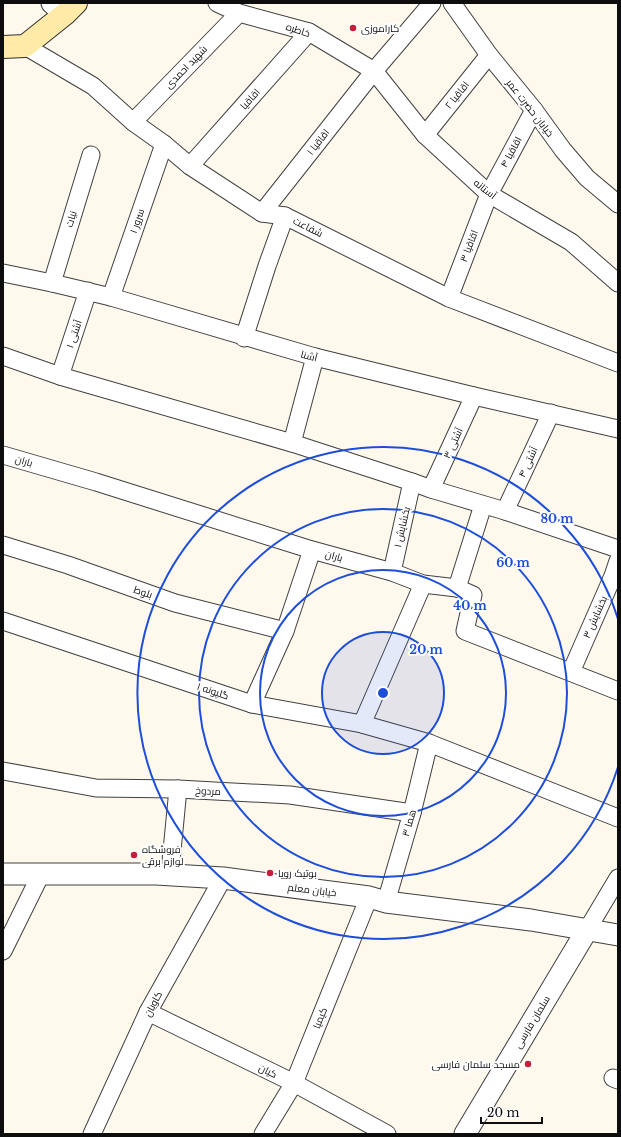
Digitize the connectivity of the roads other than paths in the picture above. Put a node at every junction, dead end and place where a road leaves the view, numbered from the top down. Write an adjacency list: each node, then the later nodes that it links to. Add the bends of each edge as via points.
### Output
1 (217, 3): 5 (street, خاطره)
2 (432, 3): 10 (street, اقاقیا ۱)
3 (452, 3): 9 (street, خیابان حضرت عمر)
4 (64, 7): 7 (main road)
5 (239, 13): 6 (street, خاطره); 12 (street, شهید احمدی)
6 (309, 32): 10 (street, خاطره); 16 (street, اقاقیا)
7 (25, 46): 8 (main road); 12 (street, شفاعت, via 93,86)
8 (3, 47)
9 (489, 55): 11 (street, خیابان حضرت عمر); 13 (street, اقاقیا ۲)
10 (374, 70): 13 (street, آستانه); 19 (street, اقاقیا ۱)
11 (534, 110): 17 (street, اقاقیا ۴); 18 (street, خیابان حضرت عمر, via 563,150 588,178)
12 (133, 122): 14 (street, شفاعت)
13 (424, 135): 17 (street, آستانه)
14 (164, 144): 16 (street, شفاعت); 25 (street, سرور ۱)
15 (91, 154): 22 (street, نیات)
16 (190, 166): 19 (street, شفاعت)
17 (489, 194): 23 (street, آستانه, via 571,242); 26 (street, اقاقیا ۳)
18 (618, 204)
19 (262, 213): 20 (street, شفاعت)
20 (285, 216): 26 (street, شفاعت); 27 (street)
21 (3, 273): 22 (street, آشنا)
22 (52, 283): 24 (street, آشنا)
23 (618, 283)
24 (88, 292): 25 (street, آشنا); 31 (street, آشتی ۱)
25 (111, 297): 27 (street, آشنا)
26 (449, 298): 30 (street, شفاعت)
27 (244, 338): 29 (street, آشنا)
28 (3, 356): 31 (street)
29 (315, 357): 32 (street, آشنا); 35 (street)
30 (618, 363)
31 (60, 376): 35 (street)
32 (474, 396): 33 (street, آشنا); 38 (street, آشتی ۳)
33 (551, 413): 34 (street, آشنا); 40 (street, آشتی ۴)
34 (618, 429)
35 (292, 443): 37 (street)
36 (3, 455): 43 (street, باران)
37 (412, 482): 38 (street); 44 (street, بخشایش ۱)
38 (431, 490): 39 (street)
39 (483, 505): 40 (street); 47 (street)
40 (505, 512): 42 (street)
41 (3, 545): 49 (street, بلوط, via 175,603)
42 (618, 549)
43 (312, 550): 44 (street, باران); 49 (street)
44 (392, 572): 46 (street, باران)
45 (616, 572): 50 (street, بخشایش ۳)
46 (423, 584): 47 (street, باران); 53 (street)
47 (456, 588): 50 (street, باران, via 473,595 465,631)
48 (3, 621): 52 (street, گلپونه ۱)
49 (285, 631): 52 (street)
50 (571, 672): 51 (street, باران)
51 (618, 691)
52 (252, 704): 53 (street, گلپونه ۱)
53 (362, 724): 54 (street, گلپونه ۱)
54 (429, 743): 57 (street, هما ۳); 58 (street, گلپونه ۱)
55 (3, 771): 56 (street, مردوخ, via 96,788)
56 (178, 789): 57 (street, مردوخ, via 290,795); 59 (street)
57 (412, 813): 64 (street, هما ۳)
58 (618, 818)
59 (171, 861)
60 (3, 874): 61 (street, خیابان معلم)
61 (41, 874): 62 (street, خیابان معلم, via 156,874); 67 (street)
62 (223, 878): 64 (street, خیابان معلم); 68 (street, کاویان)
63 (618, 878): 65 (street)
64 (378, 900): 65 (street, خیابان معلم); 69 (street, کیمیا)
65 (587, 930): 66 (street, خیابان معلم); 73 (street, سلمان فارسی)
66 (618, 935)
67 (3, 951)
68 (148, 1012): 69 (street, کیان); 70 (street, کاویان)
69 (294, 1083): 71 (street, کیمیا); 72 (street, کیان)
70 (92, 1134)
71 (263, 1134)
72 (387, 1134)
73 (465, 1134)

